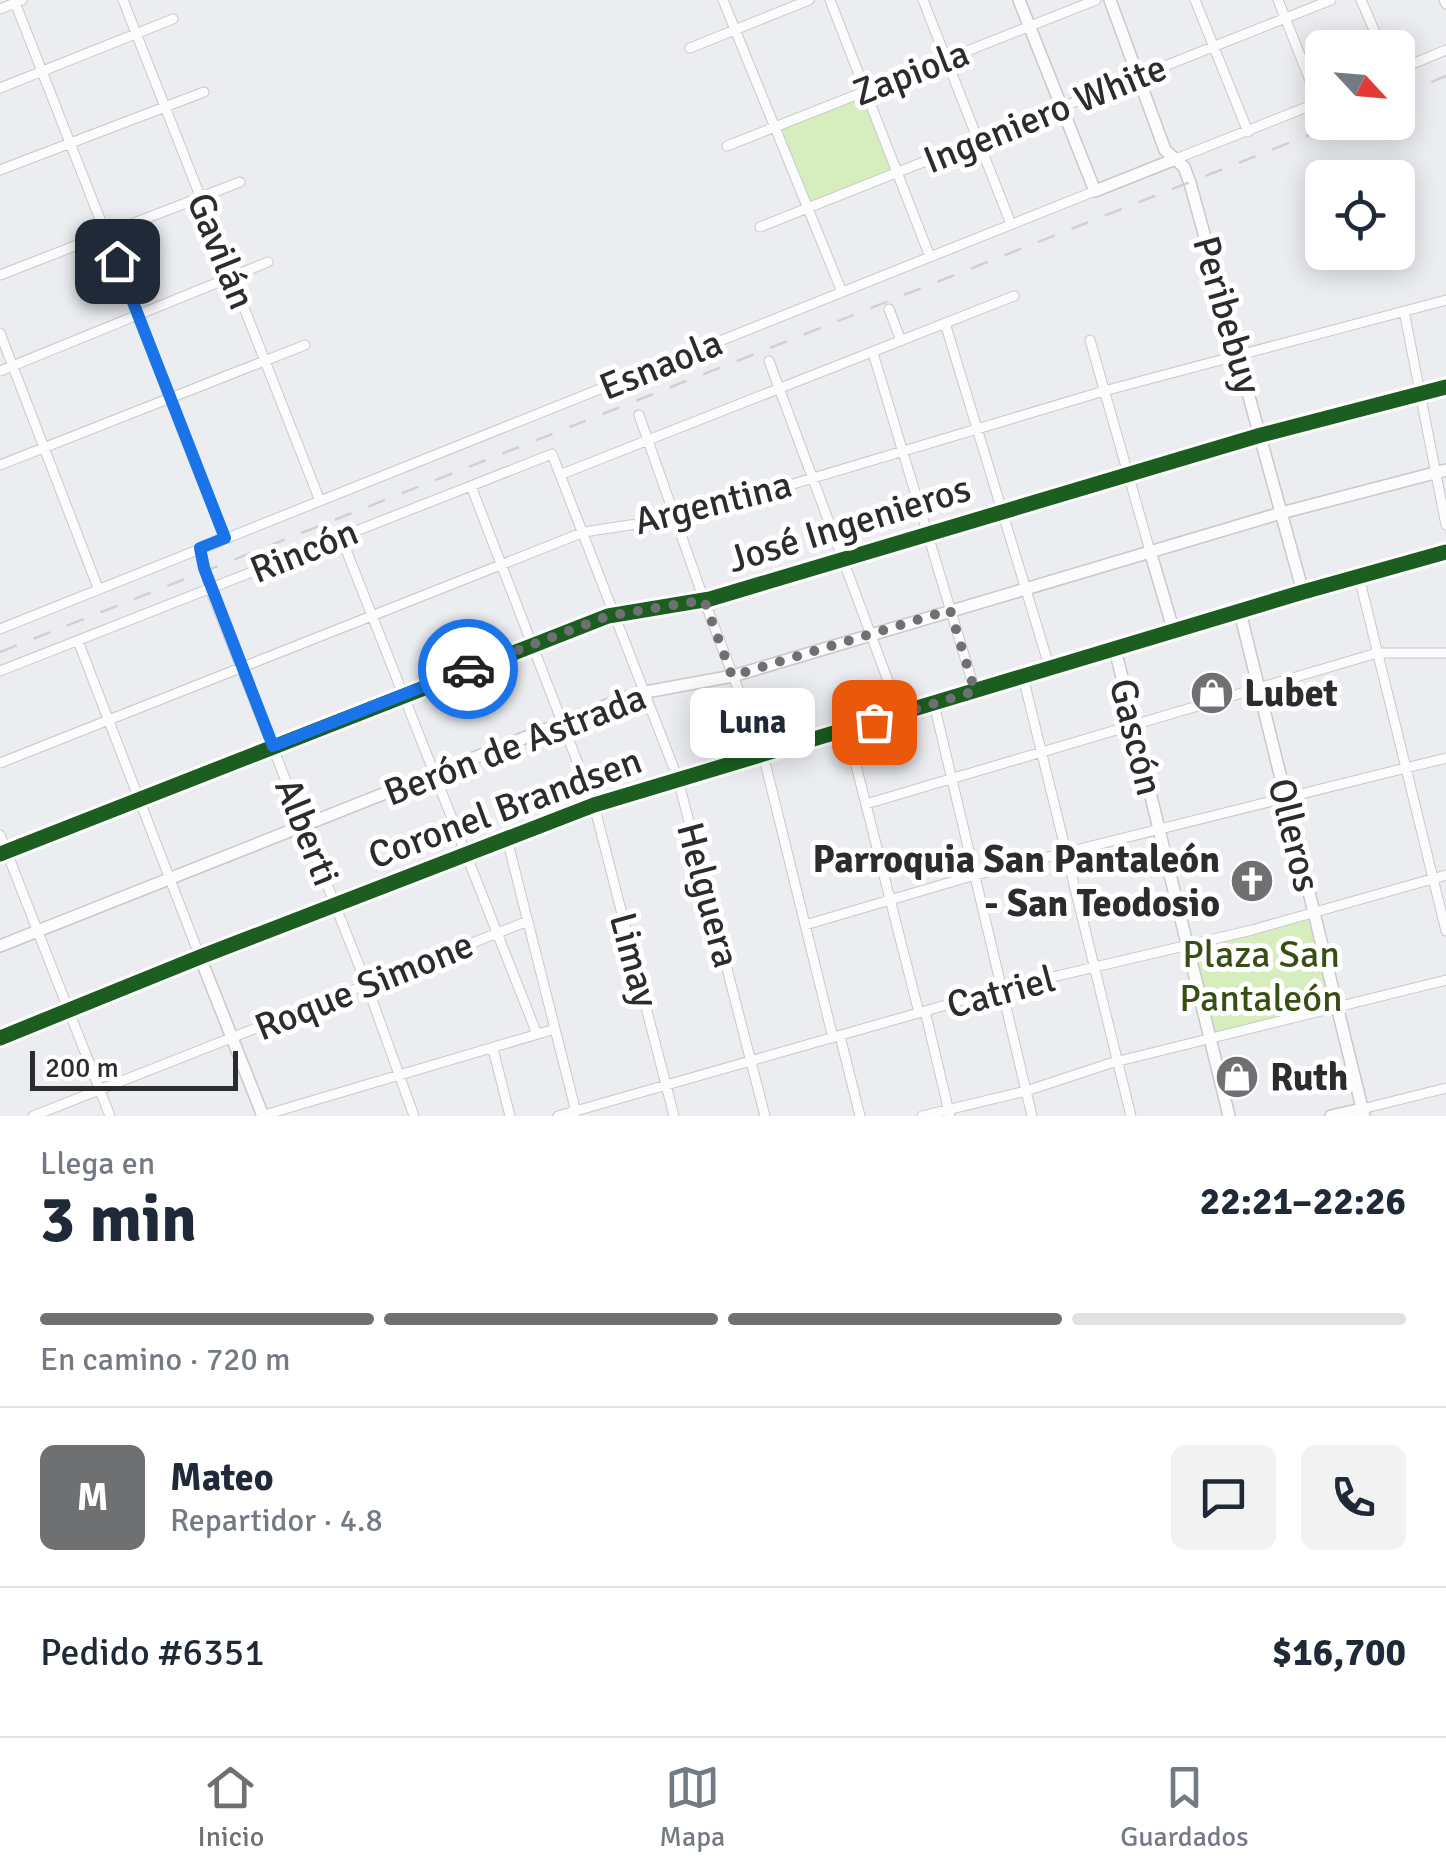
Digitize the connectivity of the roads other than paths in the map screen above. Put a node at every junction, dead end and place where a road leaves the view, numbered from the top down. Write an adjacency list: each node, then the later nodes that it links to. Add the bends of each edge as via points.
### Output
1 (123, 0): 20 (street, Gavilán)
2 (723, 0): 18 (street)
3 (809, 0): 18 (street)
4 (830, 0): 30 (street)
5 (923, 0): 24 (street)
6 (1020, 0): 17 (street)
7 (1096, 0): 17 (street, Zapiola)
8 (1110, 0): 28 (street, Peribebuy)
9 (1196, 0): 21 (street)
10 (1278, 0): 15 (street)
11 (1331, 0): 15 (street, Ingeniero White)
12 (1362, 0): 19 (street)
13 (17, 1): 14 (street); 27 (street)
14 (0, 9)
15 (1286, 18): 21 (street, Ingeniero White); 26 (street)
16 (172, 19): 20 (street)
17 (1030, 26): 24 (street, Zapiola); 33 (street)
18 (735, 29): 22 (street); 35 (street)
19 (1374, 30)
20 (135, 33): 27 (street); 32 (street, Gavilán)
21 (1214, 47): 28 (street, Ingeniero White); 36 (street)
22 (690, 48)
23 (1446, 50): 25 (street)
24 (946, 59): 30 (street, Zapiola); 37 (street)
25 (1415, 63)
26 (1305, 64)
27 (42, 71): 29 (street); 38 (street)
28 (1138, 77): 33 (street, Ingeniero White); 40 (street, Peribebuy)
29 (0, 88)
30 (866, 90): 35 (street, Zapiola); 42 (street)
31 (204, 92): 32 (street)
32 (164, 106): 38 (street); 45 (street, Gavilán)
33 (1061, 107): 37 (street, Ingeniero White); 44 (street)
34 (1305, 109): 36 (street, Esnaola)
35 (775, 126): 39 (street, Zapiola); 46 (street)
36 (1248, 132): 40 (street, Esnaola)
37 (978, 140): 42 (street, Ingeniero White); 47 (street)
38 (70, 142): 41 (street); 49 (street)
39 (726, 146)
40 (1173, 160): 44 (street, Esnaola); 66 (street, Peribebuy, via 1190,183)
41 (0, 170)
42 (898, 172): 46 (street, Ingeniero White); 50 (street)
43 (240, 182): 45 (street)
44 (1095, 191): 47 (street, Esnaola)
45 (199, 197): 49 (street); 53 (street, Gavilán)
46 (809, 208): 48 (street, Ingeniero White); 54 (street)
47 (1011, 224): 50 (street, Esnaola)
48 (760, 228)
49 (106, 234): 52 (street); 59 (street)
50 (930, 257): 54 (street, Esnaola)
51 (268, 262): 53 (street)
52 (0, 275)
53 (232, 277): 59 (street); 67 (street, Gavilán)
54 (842, 292): 89 (street, Esnaola)
55 (1014, 296): 60 (street)
56 (1446, 300): 58 (street, Argentina)
57 (889, 309): 63 (street)
58 (1404, 310): 66 (street, Argentina); 74 (street)
59 (138, 315): 69 (street); 75 (street)
60 (946, 323): 63 (street); 77 (street, Gascón)
61 (0, 333): 69 (street)
62 (1090, 340): 73 (street)
63 (901, 341): 65 (street)
64 (305, 345): 67 (street)
65 (873, 353): 72 (street); 81 (street)
66 (1238, 354): 73 (street, Argentina); 78 (street, Peribebuy)
67 (264, 360): 75 (street); 89 (street, Gavilán)
68 (769, 361): 72 (street)
69 (12, 365): 70 (street); 80 (street)
70 (0, 370)
71 (1446, 387): 74 (street, José Ingenieros)
72 (780, 388): 79 (street); 87 (street)
73 (1104, 391): 77 (street, Argentina); 86 (street)
74 (1420, 394): 78 (street, José Ingenieros); 84 (street)
75 (170, 397): 80 (street); 97 (street)
76 (639, 415): 79 (street)
77 (978, 428): 81 (street, Argentina); 90 (street, Gascón)
78 (1262, 435): 86 (street, José Ingenieros); 91 (street, Peribebuy)
79 (648, 442): 85 (street); 92 (street)
80 (45, 447): 83 (street); 104 (street)
81 (902, 451): 87 (street, Argentina); 95 (street)
82 (552, 454): 85 (street, Helguera); 88 (street, Rincón)
83 (0, 465)
84 (1441, 471): 91 (street, Berón de Astrada); 93 (street)
85 (562, 474): 94 (street, Helguera)
86 (1127, 475): 90 (street, José Ingenieros); 99 (street)
87 (814, 478): 92 (street, Argentina); 101 (street)
88 (471, 486): 96 (street, Rincón); 102 (street, Limay)
89 (320, 502): 97 (street, Esnaola)
90 (1003, 511): 95 (street, José Ingenieros); 105 (street, Gascón)
91 (1280, 512): 99 (street, Berón de Astrada); 107 (street, Peribebuy)
92 (676, 518): 94 (street, Argentina); 108 (street)
93 (1446, 525)
94 (584, 532): 102 (street, Argentina); 111 (street, Helguera)
95 (928, 535): 101 (street, José Ingenieros); 109 (street)
96 (341, 537): 106 (street, Rincón); 112 (street)
97 (225, 538): 98 (street, Esnaola)
98 (200, 548): 104 (street, Esnaola); 106 (street, Alberti)
99 (1150, 551): 105 (street, Berón de Astrada); 114 (street)
100 (1446, 552): 103 (street, Coronel Brandsen)
101 (842, 559): 108 (street, José Ingenieros); 115 (street)
102 (502, 565): 112 (street, Argentina); 117 (street, Limay)
103 (1360, 576): 107 (street, Coronel Brandsen); 119 (street)
104 (98, 588): 113 (street, Esnaola)
105 (1026, 588): 109 (street, Berón de Astrada); 122 (street, Gascón)
106 (210, 589): 116 (street, Rincón); 121 (street, Alberti)
107 (1303, 592): 110 (street, Coronel Brandsen)
108 (704, 600): 111 (street, José Ingenieros); 124 (street)
109 (950, 610): 115 (street, Berón de Astrada); 127 (street)
110 (1240, 612): 114 (street, Coronel Brandsen); 126 (street, Olleros)
111 (616, 614): 117 (street, José Ingenieros); 128 (street, Helguera)
112 (371, 616): 121 (street, Argentina); 129 (street)
113 (0, 629)
114 (1174, 632): 118 (street, Coronel Brandsen)
115 (871, 634): 124 (street, Berón de Astrada); 131 (street)
116 (78, 642): 123 (street, Rincón); 132 (street)
117 (532, 644): 129 (street, José Ingenieros); 133 (street, Limay)
118 (1115, 649): 122 (street, Coronel Brandsen); 134 (street, Gascón)
119 (1377, 652): 120 (street); 126 (street); 141 (street)
120 (1446, 653)
121 (242, 668): 132 (street, Argentina); 136 (street, Alberti)
122 (1050, 668): 125 (street, Coronel Brandsen)
123 (0, 671)
124 (732, 676): 128 (street, Berón de Astrada); 137 (street)
125 (1024, 677): 127 (street, Coronel Brandsen); 138 (street)
126 (1258, 688): 134 (street); 146 (street, Olleros)
127 (975, 691): 130 (street, Coronel Brandsen)
128 (643, 692): 133 (street, Berón de Astrada); 143 (street, Helguera)
129 (402, 696): 136 (street, José Ingenieros); 142 (street)
130 (934, 704): 131 (street, Coronel Brandsen); 144 (street)
131 (900, 713): 135 (street, Coronel Brandsen)
132 (108, 720): 140 (street, Argentina); 145 (street)
133 (562, 724): 142 (street, Berón de Astrada); 148 (street, Limay)
134 (1134, 725): 138 (street); 150 (street, Gascón)
135 (847, 730): 137 (street, Coronel Brandsen); 147 (street)
136 (273, 746): 145 (street, José Ingenieros); 149 (street, Alberti)
137 (762, 754): 143 (street, Coronel Brandsen); 164 (street)
138 (1042, 754): 144 (street); 154 (street)
139 (1446, 758): 141 (street)
140 (0, 762)
141 (1407, 766): 146 (street); 159 (street)
142 (434, 774): 149 (street, Berón de Astrada); 155 (street)
143 (678, 779): 148 (street, Coronel Brandsen); 185 (street, Helguera)
144 (951, 780): 147 (street); 157 (street)
145 (140, 800): 153 (street, José Ingenieros); 158 (street)
146 (1286, 800): 150 (street); 162 (street, Olleros)
147 (866, 804): 160 (street)
148 (594, 805): 152 (street, Coronel Brandsen); 188 (street, Limay)
149 (305, 826): 158 (street, Berón de Astrada); 161 (street, Alberti)
150 (1159, 830): 154 (street); 169 (street, Gascón)
151 (0, 835): 153 (street)
152 (507, 839): 155 (street, Coronel Brandsen); 163 (street)
153 (3, 852): 165 (street)
154 (1068, 852): 157 (street); 171 (street)
155 (467, 854): 161 (street, Coronel Brandsen); 167 (street)
156 (1446, 874): 159 (street, Catriel)
157 (975, 875): 160 (street); 174 (street)
158 (171, 878): 165 (street, Berón de Astrada); 170 (street)
159 (1432, 878): 162 (street, Catriel); 166 (street)
160 (889, 899): 164 (street); 177 (street)
161 (336, 905): 170 (street, Coronel Brandsen); 173 (street, Alberti)
162 (1313, 913): 169 (street, Catriel); 175 (street, Olleros)
163 (528, 921): 167 (street, Roque Simone); 178 (street)
164 (806, 925): 180 (street)
165 (38, 931): 168 (street, Berón de Astrada); 176 (street)
166 (1446, 931)
167 (496, 934): 173 (street, Roque Simone); 179 (street)
168 (0, 946)
169 (1187, 946): 171 (street, Catriel); 183 (street, Gascón)
170 (200, 956): 176 (street, Coronel Brandsen); 182 (street)
171 (1095, 968): 174 (street, Catriel); 186 (street)
172 (1446, 980): 175 (street)
173 (366, 983): 182 (street, Roque Simone); 187 (street, Alberti)
174 (1002, 989): 177 (street, Catriel); 191 (street)
175 (1337, 1006): 183 (street); 192 (street, Olleros)
176 (69, 1010): 181 (street, Coronel Brandsen); 190 (street)
177 (922, 1012): 180 (street, Catriel); 194 (street)
178 (555, 1029): 179 (street); 193 (street)
179 (536, 1034): 184 (street)
180 (836, 1037): 185 (street, Catriel); 203 (street)
181 (0, 1038)
182 (233, 1038): 190 (street, Roque Simone); 197 (street)
183 (1210, 1039): 186 (street); 207 (street, Gascón)
184 (493, 1049): 187 (street); 199 (street)
185 (752, 1061): 188 (street, Catriel); 202 (street, Helguera)
186 (1117, 1062): 191 (street); 206 (street)
187 (401, 1075): 197 (street); 198 (street, Alberti)
188 (666, 1084): 193 (street, Catriel); 201 (street, Limay)
189 (1446, 1088): 192 (street)
190 (100, 1090): 195 (street, Roque Simone); 196 (street)
191 (1026, 1091): 194 (street); 205 (street)
192 (1363, 1112): 208 (street)
193 (577, 1113): 200 (street, Catriel)
194 (950, 1113): 204 (street)
195 (33, 1116)
196 (110, 1116)
197 (262, 1116)
198 (414, 1116)
199 (510, 1116)
200 (558, 1116)
201 (674, 1116)
202 (765, 1116)
203 (860, 1116)
204 (922, 1116)
205 (1032, 1116)
206 (1131, 1116)
207 (1229, 1116)
208 (1331, 1116)

